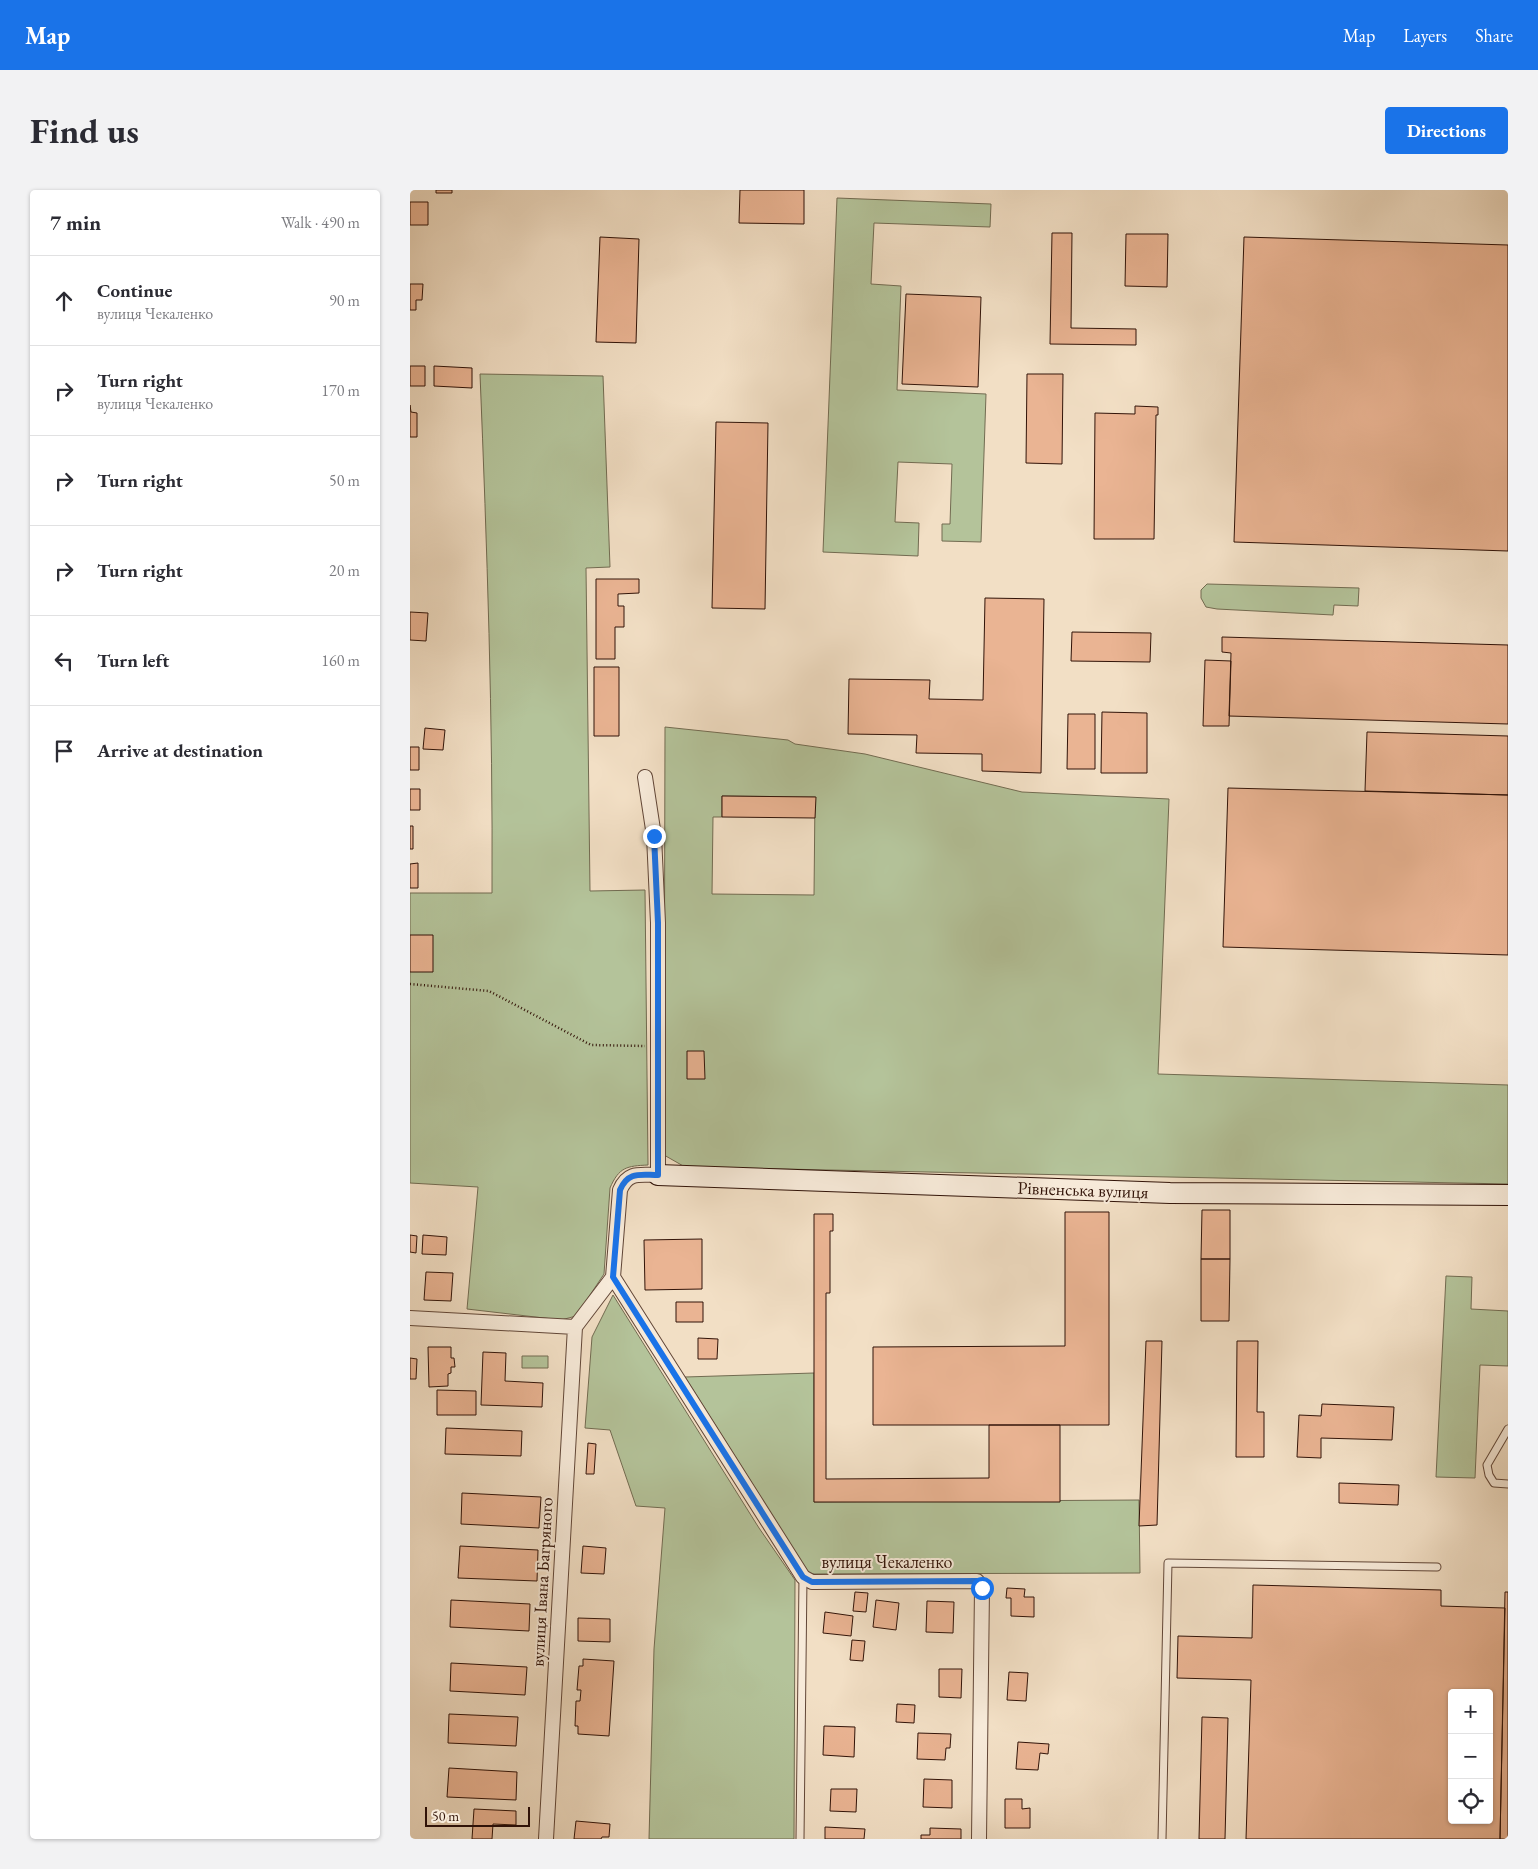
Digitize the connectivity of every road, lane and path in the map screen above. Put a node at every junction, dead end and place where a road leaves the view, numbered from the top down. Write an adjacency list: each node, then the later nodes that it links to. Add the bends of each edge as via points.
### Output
1 (645, 777): 3 (street, via 654,836)
2 (410, 984): 3 (path, via 489,991 591,1045)
3 (658, 1046): 4 (street)
4 (658, 1175): 5 (street, Рівненська вулиця, via 1170,1193); 6 (street, via 632,1175 620,1190)
5 (1508, 1195)
6 (613, 1277): 8 (street); 12 (street, вулиця Чекаленко)
7 (410, 1318): 8 (street)
8 (575, 1327): 13 (street, вулиця Івана Багряного)
9 (1508, 1429): 10 (lane, via 1487,1465 1494,1483)
10 (1508, 1484)
11 (1438, 1567): 16 (lane, via 1168,1563)
12 (803, 1577): 14 (lane); 15 (street, вулиця Чекаленко, via 812,1582 977,1581 982,1588)
13 (546, 1839)
14 (800, 1839)
15 (979, 1839)
16 (1162, 1839)

